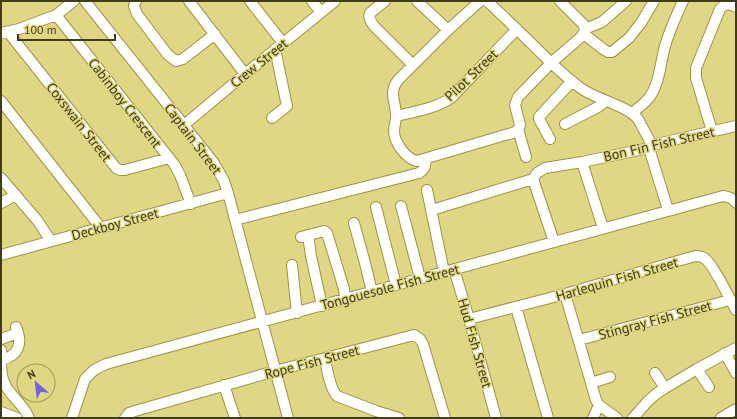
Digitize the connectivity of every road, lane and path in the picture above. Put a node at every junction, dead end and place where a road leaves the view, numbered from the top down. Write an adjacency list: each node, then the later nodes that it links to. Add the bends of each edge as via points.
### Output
1 (74, 1): 19 (street)
2 (85, 1): 36 (street, Captain Street)
3 (136, 1): 24 (street, via 134,6 137,14 168,55 176,61)
4 (189, 1): 24 (street)
5 (250, 1): 25 (street)
6 (312, 1): 18 (street)
7 (335, 1): 18 (street, Crew Street)
8 (385, 1): 27 (street, via 370,13 370,20)
9 (417, 1): 21 (street)
10 (480, 1): 21 (street)
11 (487, 1): 20 (street)
12 (560, 1): 22 (street, via 583,24)
13 (625, 1): 16 (street)
14 (654, 1): 22 (street, via 629,38 612,52 603,50)
15 (683, 1): 32 (street, via 664,49 654,89 648,99)
16 (614, 5): 22 (street, via 602,22)
17 (736, 7): 39 (street, via 728,4 720,9 696,68 696,78)
18 (321, 12): 25 (street, Crew Street)
19 (56, 16): 23 (street); 43 (street, Cabinboy Crescent)
20 (517, 29): 26 (street); 33 (street, Pilot Street, via 447,101)
21 (448, 30): 27 (street)
22 (584, 31): 26 (street, via 581,37)
23 (5, 33): 43 (street, Coxswain Street, via 116,168 125,170)
24 (215, 34): 28 (street)
25 (279, 46): 28 (street, Crew Street); 34 (street, via 290,103)
26 (551, 63): 29 (street); 38 (street, via 516,101)
27 (413, 65): 33 (street, via 394,84)
28 (245, 74): 36 (street, Crew Street)
29 (572, 81): 30 (street, via 583,90); 40 (street, via 539,117)
30 (606, 101): 32 (street); 35 (street)
31 (2, 105): 60 (street)
32 (632, 113): 41 (street, via 638,119)
33 (396, 116): 44 (street, via 394,132 403,152 417,161)
34 (272, 118)
35 (565, 124)
36 (184, 125): 49 (street, Captain Street, via 214,163)
37 (736, 126): 39 (street, Bon Fin Fish Street)
38 (519, 127): 42 (street); 44 (street, via 515,132)
39 (712, 131): 41 (street, Bon Fin Fish Street)
40 (550, 139)
41 (651, 147): 45 (street, Bon Fin Fish Street); 57 (street)
42 (526, 157)
43 (169, 158): 53 (street, Cabinboy Crescent, via 180,175)
44 (425, 159): 58 (street, via 425,167 418,173)
45 (582, 162): 47 (street, Bon Fin Fish Street, via 546,168); 61 (street)
46 (1, 178): 50 (street)
47 (533, 179): 56 (street, Bon Fin Fish Street); 63 (street)
48 (428, 190): 56 (street, Hud Fish Street)
49 (228, 193): 53 (street, Deckboy Street); 58 (street, Captain Street)
50 (16, 195): 51 (street); 62 (street)
51 (1, 203)
52 (736, 203): 57 (street, Tongouesole Fish Street, via 732,198 723,196)
53 (191, 204): 60 (street, Deckboy Street)
54 (401, 206): 67 (street)
55 (376, 207): 68 (street)
56 (432, 210): 66 (street, Hud Fish Street)
57 (668, 210): 61 (street, Tongouesole Fish Street)
58 (235, 220): 78 (street, Captain Street)
59 (354, 223): 69 (street)
60 (101, 228): 62 (street, Deckboy Street)
61 (602, 228): 63 (street, Tongouesole Fish Street)
62 (51, 241): 64 (street, Deckboy Street)
63 (554, 242): 66 (street, Tongouesole Fish Street)
64 (1, 255)
65 (292, 265): 76 (street)
66 (449, 270): 67 (street, Tongouesole Fish Street); 77 (street, Hud Fish Street)
67 (420, 278): 68 (street, Tongouesole Fish Street)
68 (396, 285): 69 (street, Tongouesole Fish Street)
69 (372, 292): 71 (street, Tongouesole Fish Street)
70 (565, 294): 72 (street, Harlequin Fish Street, via 700,256 710,264); 74 (street, Harlequin Fish Street); 80 (street)
71 (345, 299): 73 (street, Tongouesole Fish Street); 73 (street, via 327,233 324,231 305,236)
72 (730, 300): 75 (street, Harlequin Fish Street); 80 (street, Stingray Fish Street)
73 (322, 306): 76 (street, Tongouesole Fish Street)
74 (516, 307): 77 (street, Harlequin Fish Street); 107 (street)
75 (736, 310)
76 (297, 312): 78 (street, Tongouesole Fish Street)
77 (469, 319): 106 (street, Hud Fish Street)
78 (262, 322): 87 (street, Captain Street); 100 (street, Tongouesole Fish Street, via 98,368 88,375 84,382)
79 (1, 340): 85 (street, via 17,330 20,341 14,354)
80 (579, 340): 91 (street)
81 (736, 348): 83 (street)
82 (1, 350): 85 (street)
83 (725, 353): 86 (street); 89 (street)
84 (325, 359): 87 (street, Rope Fish Street); 104 (street, via 334,394); 105 (street, Rope Fish Street, via 414,335 423,344)
85 (1, 360): 99 (street, via 8,391)
86 (697, 369): 93 (street); 94 (street)
87 (275, 372): 92 (street, Rope Fish Street); 103 (street, Captain Street)
88 (655, 373): 93 (street)
89 (736, 373)
90 (610, 377): 91 (street)
91 (591, 383): 95 (street)
92 (224, 385): 101 (street, Rope Fish Street, via 132,412); 102 (street)
93 (665, 388): 110 (street, via 648,401)
94 (709, 388)
95 (600, 405): 108 (street); 109 (street)
96 (736, 409): 111 (street)
97 (1, 412): 98 (street)
98 (17, 418)
99 (29, 418)
100 (72, 418)
101 (125, 418)
102 (235, 418)
103 (288, 418)
104 (399, 418)
105 (443, 418)
106 (496, 418)
107 (548, 418)
108 (593, 418)
109 (617, 418)
110 (634, 418)
111 (721, 418)

